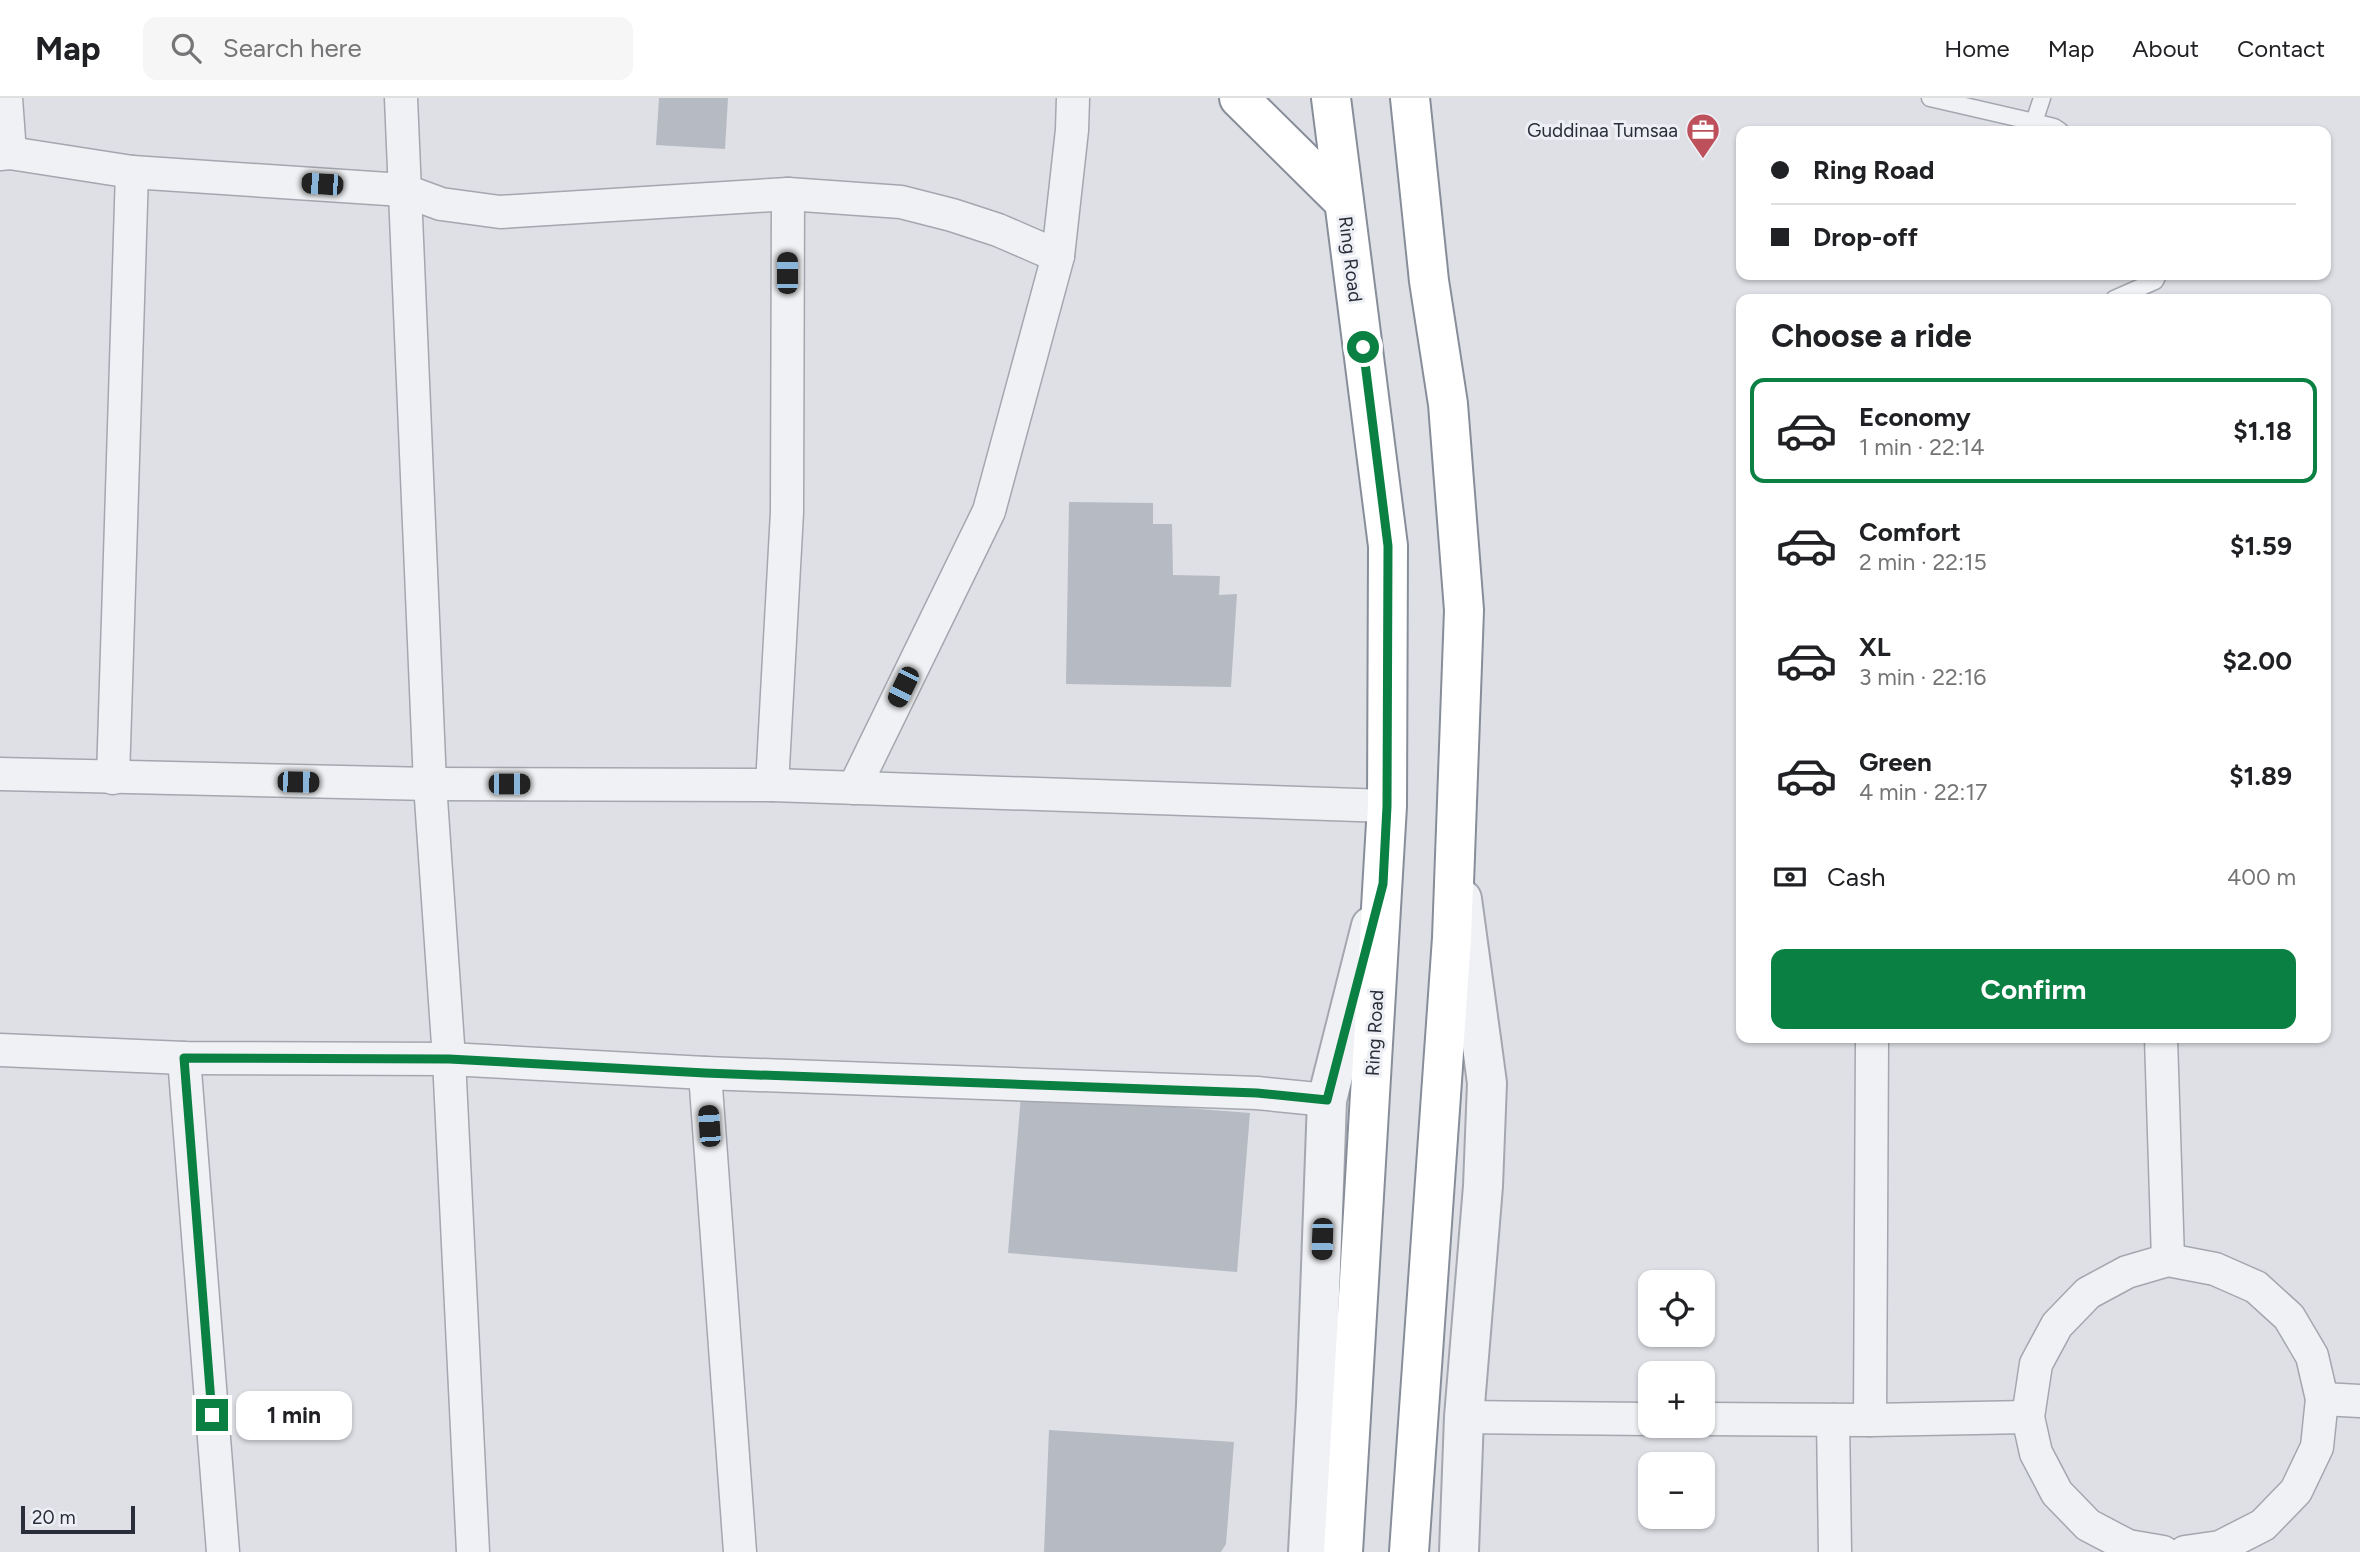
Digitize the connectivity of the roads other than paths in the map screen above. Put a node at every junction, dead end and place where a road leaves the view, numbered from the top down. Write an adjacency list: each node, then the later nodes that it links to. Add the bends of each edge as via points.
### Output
1 (6, 98): 11 (street)
2 (401, 98): 13 (street)
3 (1073, 98): 16 (street)
4 (1239, 98): 15 (highway)
5 (1331, 98): 15 (highway, Ring Road)
6 (1410, 98): 25 (highway, via 1429,281 1448,404 1464,610)
7 (1930, 98): 9 (lane)
8 (2042, 98): 9 (lane)
9 (2034, 122): 10 (lane)
10 (2049, 126)
11 (5, 154): 12 (street)
12 (132, 172): 13 (street); 20 (street)
13 (403, 190): 14 (street, via 441,204 499,212); 21 (street)
14 (788, 194): 16 (street, via 901,202 998,230); 22 (street, via 787,512)
15 (1344, 202): 24 (highway, Ring Road, via 1388,546)
16 (1058, 256): 23 (street, via 989,511)
17 (2156, 280): 18 (lane)
18 (2125, 294)
19 (0, 774): 20 (street)
20 (113, 778): 21 (street)
21 (430, 784): 22 (street); 31 (street)
22 (772, 785): 23 (street)
23 (854, 788): 24 (street)
24 (1387, 806): 26 (highway, Ring Road)
25 (1456, 857): 37 (street, via 1487,1083); 48 (highway)
26 (1383, 884): 33 (street); 47 (highway, Ring Road)
27 (1872, 1043): 42 (street)
28 (2161, 1043): 34 (street)
29 (0, 1050): 30 (street)
30 (184, 1058): 31 (street); 43 (street)
31 (449, 1059): 32 (street); 44 (street)
32 (705, 1073): 33 (street, via 1257,1093); 45 (street)
33 (1327, 1100): 46 (street)
34 (2168, 1260): 35 (street, via 2215,1269 2256,1287 2273,1302 2289,1317 2312,1356); 38 (street, via 2127,1272 2088,1293 2057,1325 2036,1364)
35 (2322, 1399): 36 (street); 52 (street, via 2317,1447 2296,1490 2263,1525 2220,1547)
36 (2360, 1401)
37 (1464, 1417): 39 (street); 49 (street)
38 (2028, 1417): 42 (street); 51 (street, via 2036,1453 2057,1493 2080,1517 2128,1546)
39 (1638, 1419)
40 (1715, 1419): 41 (street)
41 (1833, 1420): 42 (street); 50 (street)
42 (1870, 1420)
43 (223, 1552)
44 (473, 1552)
45 (740, 1552)
46 (1308, 1552)
47 (1343, 1552)
48 (1409, 1552)
49 (1459, 1552)
50 (1835, 1552)
51 (2162, 1552)
52 (2185, 1552)

